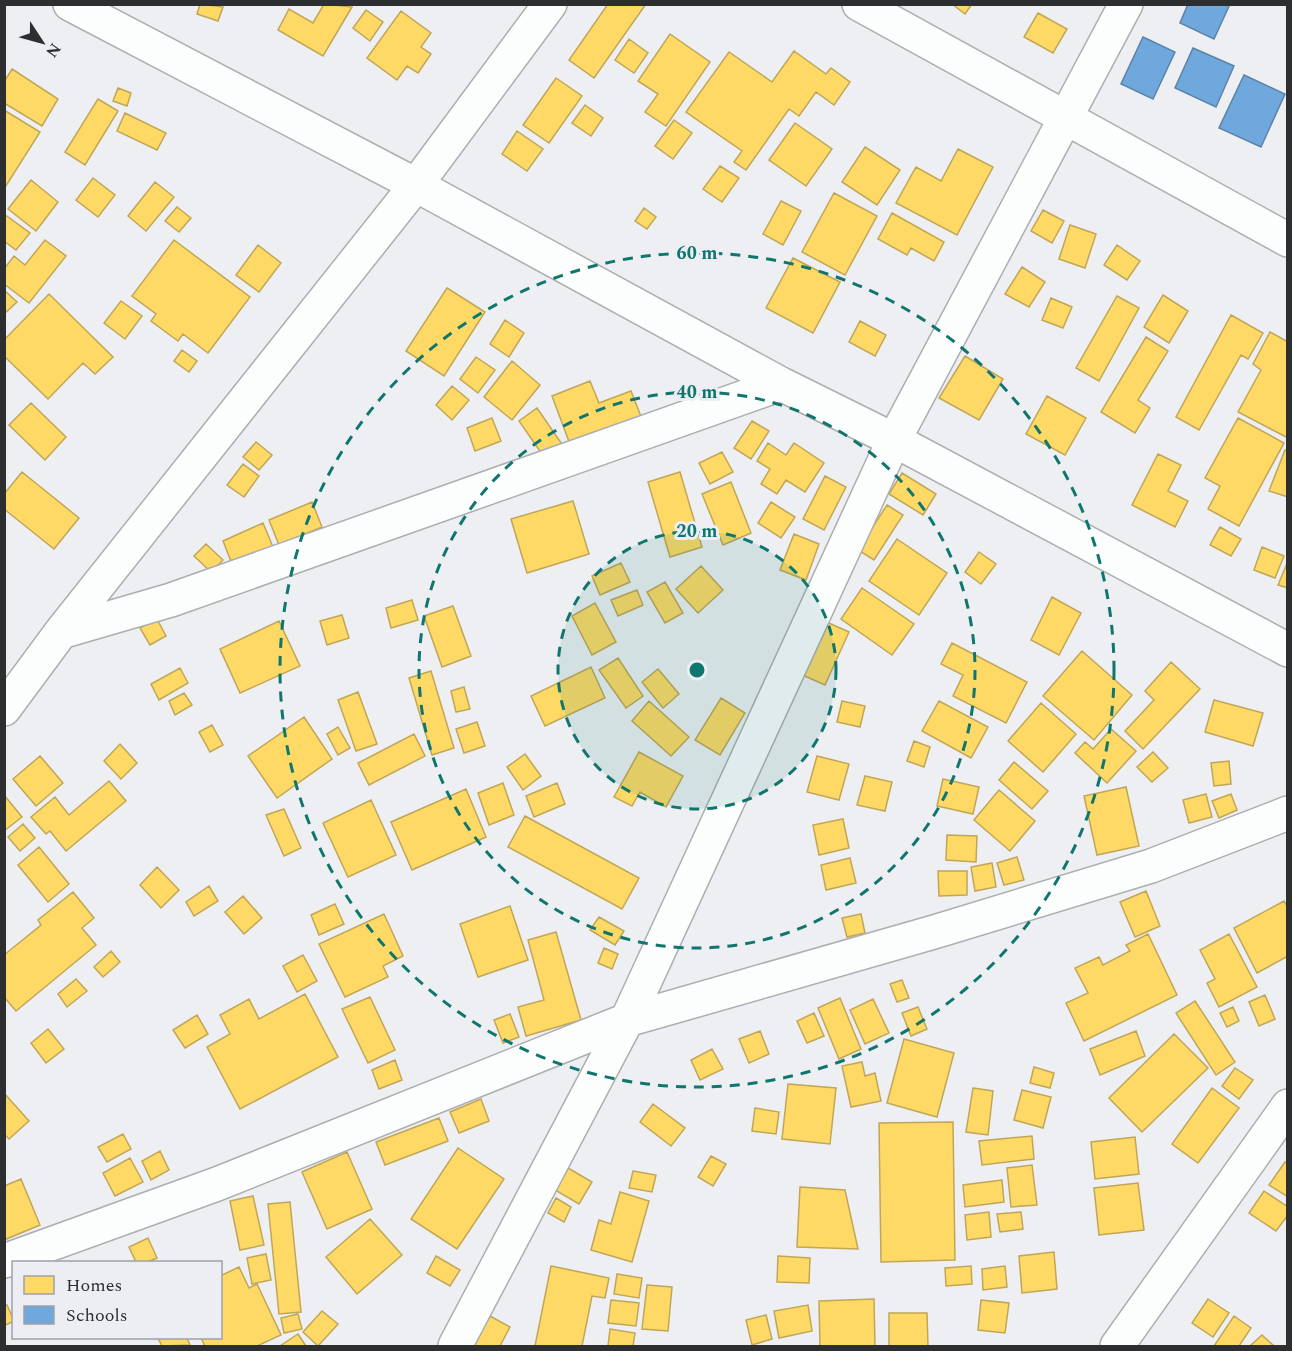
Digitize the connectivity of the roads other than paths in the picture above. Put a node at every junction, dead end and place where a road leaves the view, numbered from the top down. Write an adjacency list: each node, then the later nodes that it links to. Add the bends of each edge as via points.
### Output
1 (70, 4): 6 (street)
2 (550, 4): 6 (street)
3 (859, 4): 5 (street)
4 (1126, 4): 5 (street)
5 (1068, 117): 7 (street); 9 (street)
6 (416, 184): 8 (street); 10 (street)
7 (1287, 240)
8 (781, 384): 9 (street); 10 (street, via 171,600)
9 (894, 440): 11 (street); 14 (street)
10 (61, 632): 12 (street)
11 (1287, 650)
12 (4, 709)
13 (1287, 813): 14 (street, via 1151,866)
14 (627, 1020): 16 (street, via 217,1184); 17 (street)
15 (1287, 1106): 18 (street)
16 (4, 1261)
17 (455, 1347)
18 (1118, 1347)

